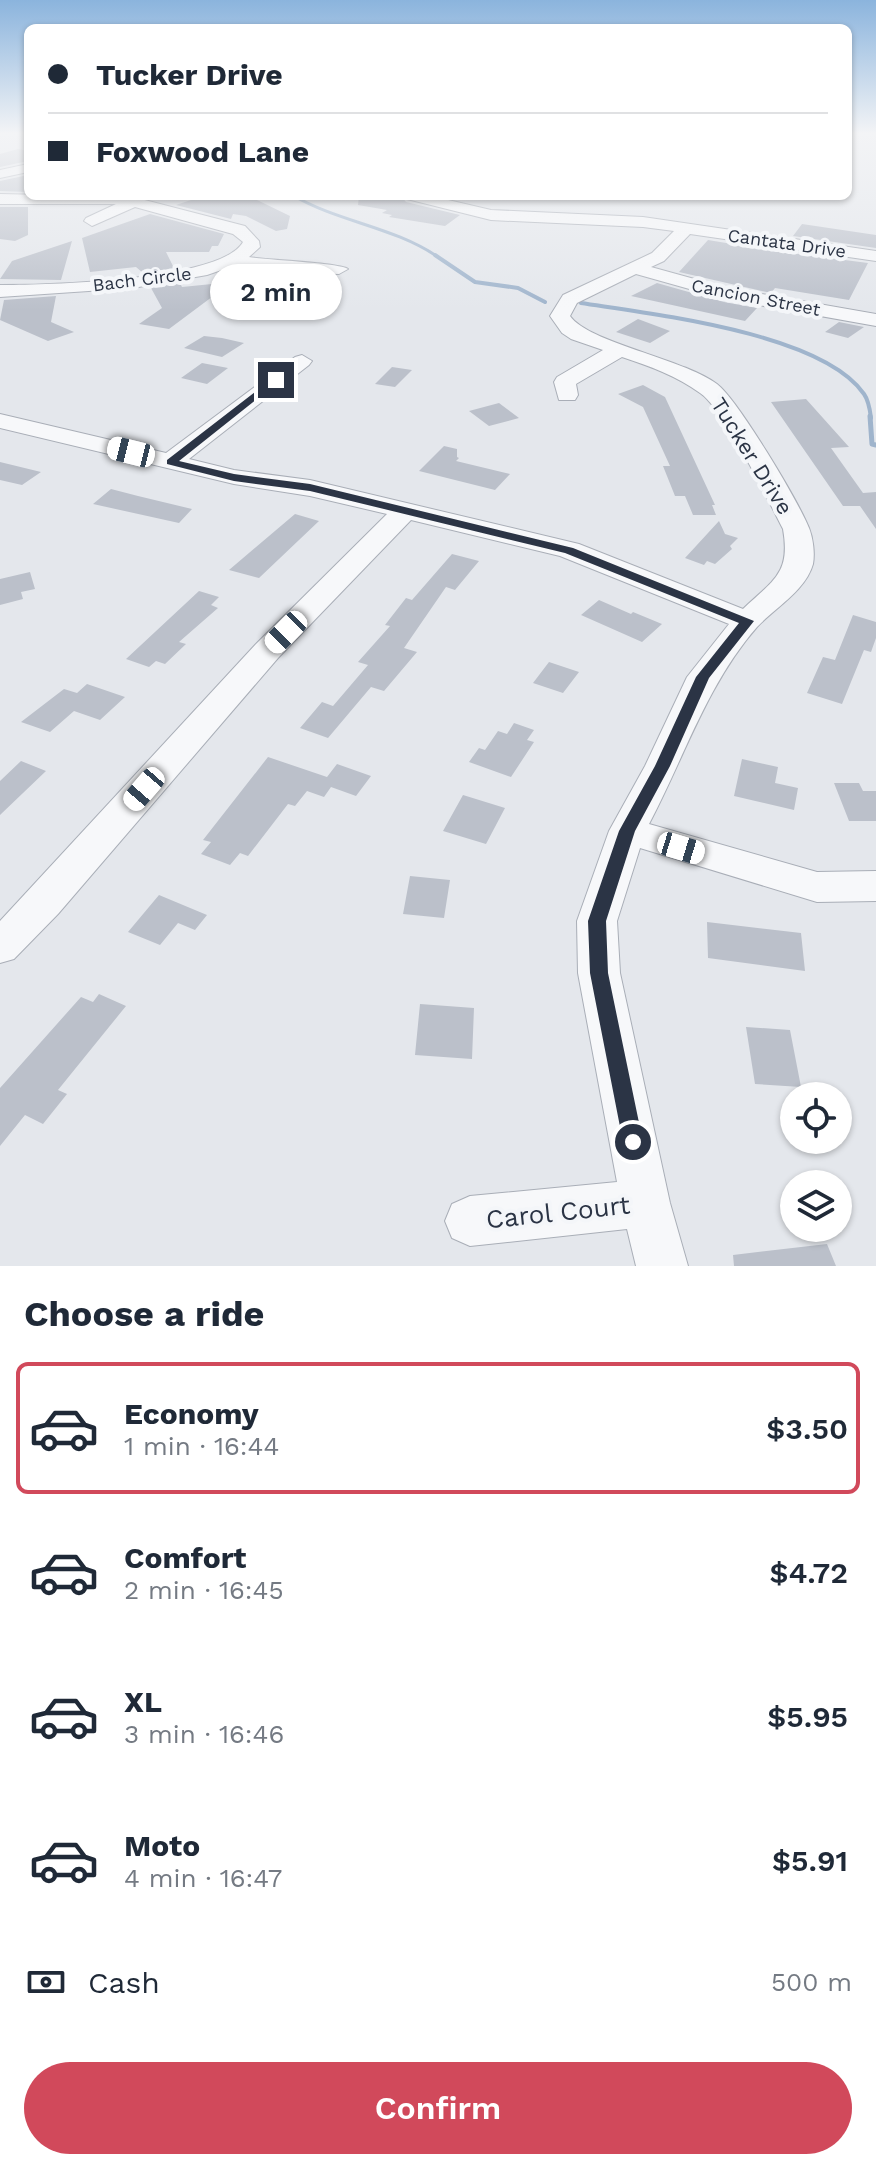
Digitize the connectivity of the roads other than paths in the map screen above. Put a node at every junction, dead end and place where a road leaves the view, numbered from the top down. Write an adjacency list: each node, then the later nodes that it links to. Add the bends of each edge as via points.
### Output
1 (0, 199): 2 (street)
2 (24, 199)
3 (116, 200): 6 (street)
4 (429, 200): 7 (street, Cantata Drive)
5 (511, 200): 7 (street)
6 (133, 202): 8 (street); 11 (street, via 239,230 251,247)
7 (491, 215): 9 (street, Cantata Drive)
8 (92, 221)
9 (687, 228): 10 (street, Cantata Drive); 13 (street, Tucker Drive, via 665,252)
10 (876, 256)
11 (238, 260): 12 (street); 14 (street, Bach Circle, via 192,274)
12 (339, 269)
13 (637, 269): 17 (street, Cancion Street, via 739,296); 18 (street, Tucker Drive, via 581,293 561,310 569,329)
14 (97, 285): 15 (street, Bach Circle); 16 (street)
15 (0, 291)
16 (104, 310)
17 (876, 320)
18 (619, 350): 20 (street, via 565,382); 24 (street, Tucker Drive, via 660,363 710,389 729,411 796,529 799,564 792,578)
19 (302, 361): 22 (street)
20 (567, 395)
21 (0, 421): 22 (street)
22 (170, 462): 23 (street)
23 (406, 510): 24 (street, via 569,550); 27 (street, via 267,651)
24 (747, 621): 25 (street, Tucker Drive, via 709,667)
25 (627, 831): 26 (street, via 817,887); 28 (street, Tucker Drive, via 597,921 599,973)
26 (876, 886)
27 (0, 947)
28 (645, 1203): 29 (street, Carol Court); 30 (street, Tucker Drive)
29 (470, 1221)
30 (662, 1266)

